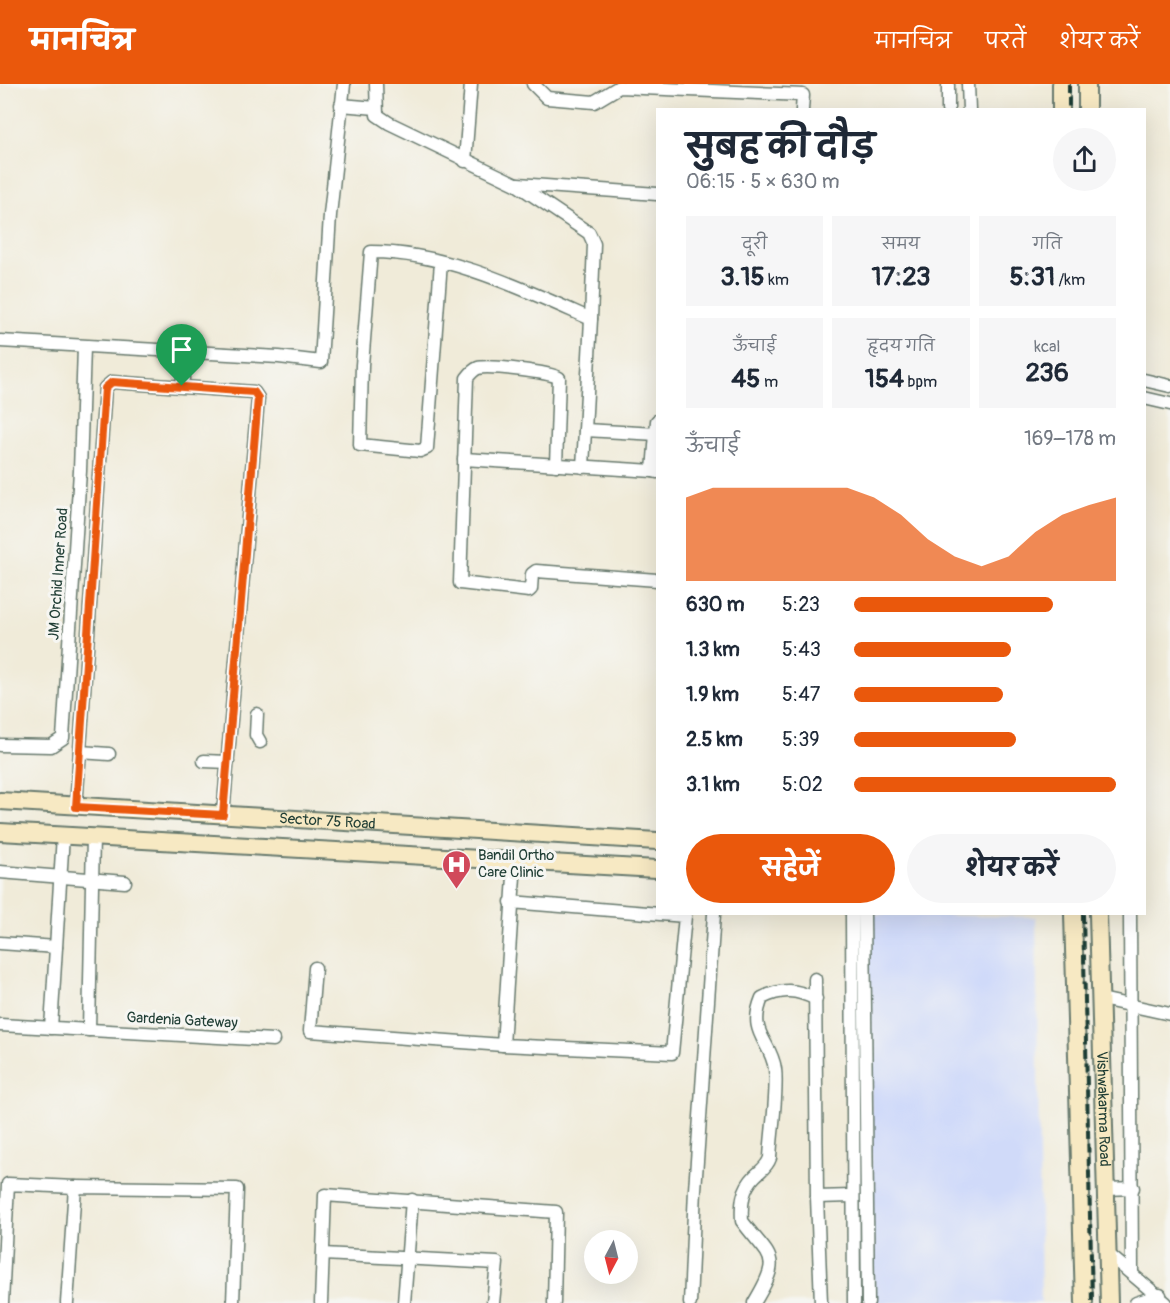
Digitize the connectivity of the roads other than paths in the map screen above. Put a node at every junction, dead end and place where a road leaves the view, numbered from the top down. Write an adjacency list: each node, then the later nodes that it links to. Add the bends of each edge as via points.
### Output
1 (344, 84): 10 (street)
2 (375, 84): 11 (street)
3 (471, 84): 17 (street)
4 (533, 84): 9 (street, via 547,98 594,102 619,87)
5 (948, 84): 13 (street)
6 (968, 84): 14 (street)
7 (1061, 84): 15 (street)
8 (1086, 84): 16 (street)
9 (760, 89): 12 (street, via 803,95)
10 (341, 105): 11 (street); 24 (street, via 321,362)
11 (376, 108): 17 (street, via 377,115 389,123)
12 (802, 108)
13 (948, 108)
14 (969, 108)
15 (1061, 108)
16 (1087, 108)
17 (465, 161): 18 (street)
18 (516, 184): 19 (street); 21 (street, via 593,238)
19 (656, 194)
20 (441, 262): 20 (street, via 370,254 360,445 420,451 427,448); 21 (street, via 482,274)
21 (591, 319): 30 (street)
22 (0, 341): 23 (street)
23 (84, 347): 24 (street); 39 (street, JM Orchid Inner Road, via 63,738 51,747)
24 (186, 353): 26 (street)
25 (1146, 380): 27 (street)
26 (182, 386): 40 (street, via 112,382 105,388); 43 (street, via 254,392 258,398)
27 (1170, 386)
28 (1146, 398): 29 (street)
29 (1170, 404)
30 (585, 430): 31 (street); 34 (street)
31 (656, 434): 35 (street)
32 (464, 459): 33 (street); 33 (street, via 467,378 482,368 559,378); 36 (street, via 460,583 530,590 536,571)
33 (556, 465): 34 (street)
34 (583, 467): 35 (street)
35 (655, 471)
36 (656, 580)
37 (257, 714): 38 (street, via 256,735)
38 (261, 742)
39 (0, 745)
40 (80, 752): 41 (street); 45 (street)
41 (109, 754)
42 (204, 761): 43 (street)
43 (228, 762): 46 (street)
44 (0, 801): 45 (street, Sector 75 Road)
45 (76, 807): 46 (street, Sector 75 Road)
46 (223, 815): 50 (street, Sector 75 Road)
47 (0, 832): 48 (street, Sector 75 Road)
48 (63, 835): 49 (street, Sector 75 Road); 54 (street)
49 (93, 837): 51 (street, Sector 75 Road); 55 (street)
50 (656, 841)
51 (515, 861): 52 (street, Sector 75 Road); 57 (street)
52 (656, 869)
53 (0, 872): 54 (street)
54 (60, 875): 55 (street); 67 (street)
55 (92, 879): 56 (street); 76 (street)
56 (125, 882)
57 (511, 902): 58 (street); 78 (street)
58 (656, 914)
59 (673, 915): 78 (street, via 685,916 672,1053)
60 (714, 915): 97 (street)
61 (852, 915): 82 (street)
62 (864, 915): 101 (street)
63 (1073, 915): 102 (street, Vishwakarma Road)
64 (1098, 915): 71 (street, Vishwakarma Road)
65 (1130, 915): 72 (street)
66 (0, 943): 67 (street)
67 (56, 947): 75 (street)
68 (315, 968): 78 (street, via 310,1031)
69 (815, 979): 70 (street)
70 (816, 999): 83 (street); 98 (street, via 796,990 775,992 762,998 757,1010 758,1030 775,1068 770,1158 746,1189 741,1203 742,1221 764,1244 772,1264 771,1276)
71 (1101, 999): 72 (street); 81 (street, Vishwakarma Road)
72 (1132, 1006): 73 (street); 80 (street)
73 (1170, 1014)
74 (0, 1025): 75 (street, Gardenia Gateway)
75 (51, 1028): 76 (street, Gardenia Gateway)
76 (88, 1030): 77 (street, Gardenia Gateway)
77 (273, 1040)
78 (503, 1045)
79 (75, 1187): 90 (street, via 8,1184); 91 (street); 92 (street, via 237,1189)
80 (1133, 1188): 81 (street); 88 (street)
81 (1107, 1189): 86 (street, Vishwakarma Road)
82 (852, 1196): 83 (street); 100 (street)
83 (817, 1197): 99 (street)
84 (412, 1200): 85 (street, via 326,1195); 87 (street); 96 (street, via 556,1212)
85 (323, 1254): 87 (street); 93 (street)
86 (1108, 1254): 88 (street); 103 (street, Vishwakarma Road)
87 (407, 1258): 94 (street); 95 (street, via 497,1263)
88 (1132, 1273): 89 (street)
89 (1163, 1299): 104 (street)
90 (2, 1303)
91 (68, 1303)
92 (233, 1303)
93 (321, 1303)
94 (404, 1303)
95 (497, 1303)
96 (554, 1303)
97 (690, 1303)
98 (754, 1303)
99 (821, 1303)
100 (854, 1303)
101 (868, 1303)
102 (1084, 1303)
103 (1109, 1303)
104 (1136, 1303)

